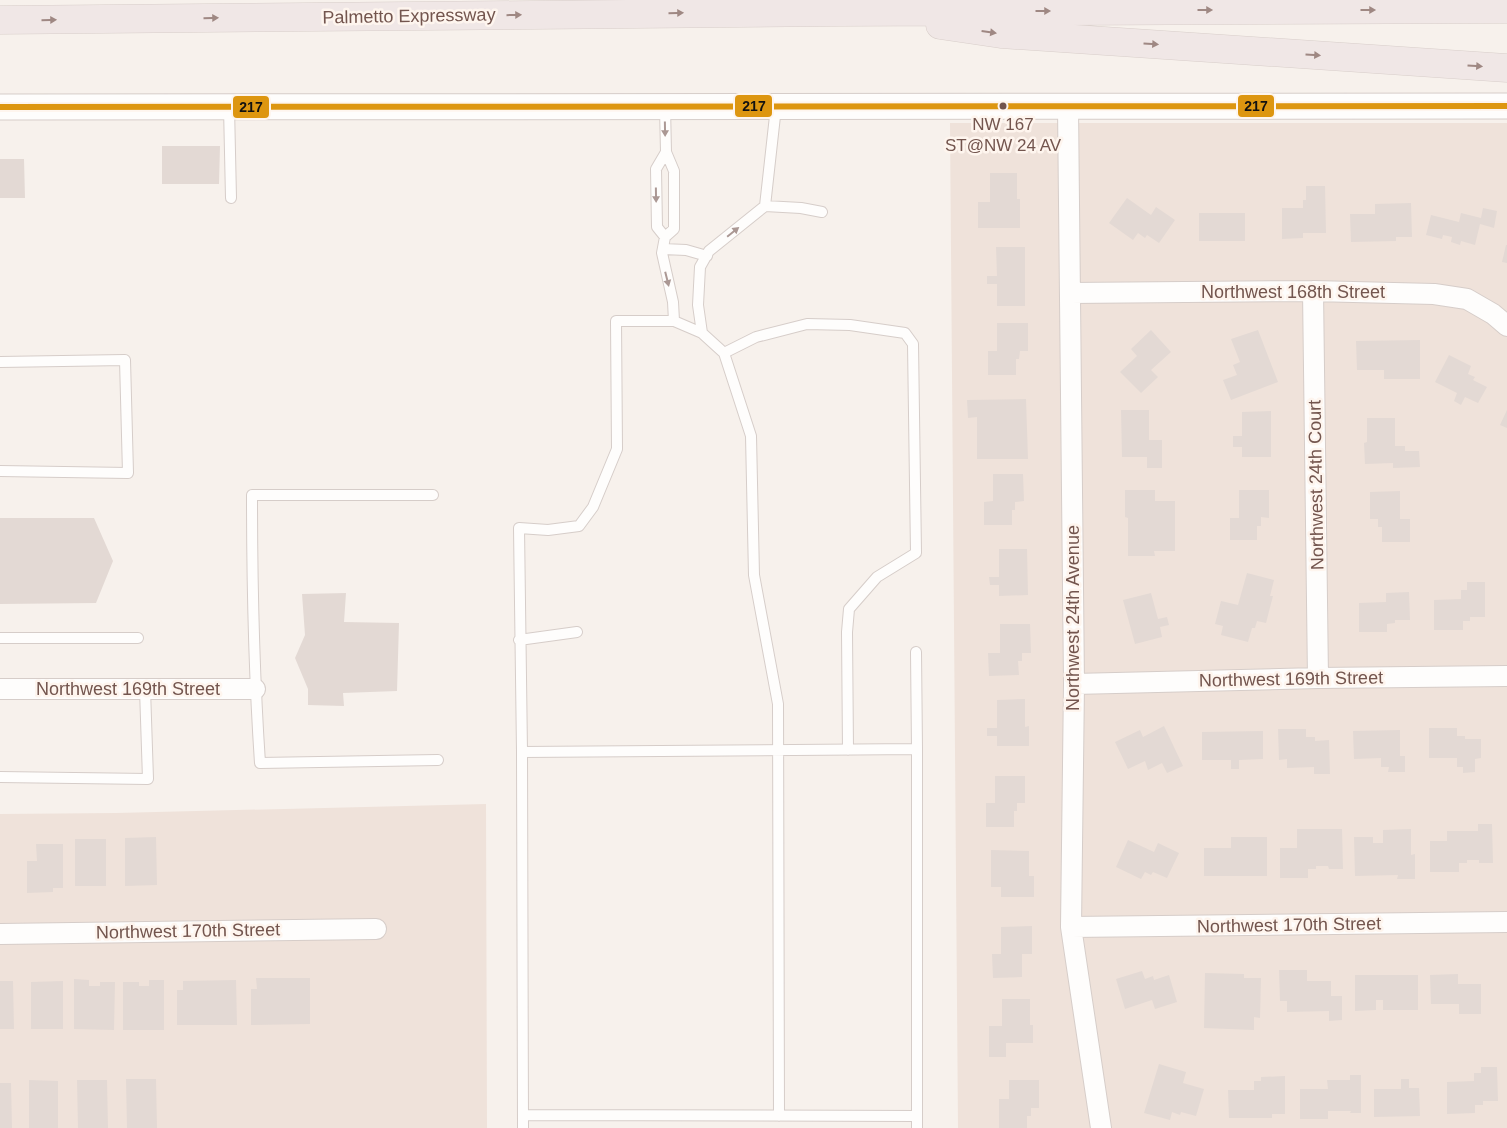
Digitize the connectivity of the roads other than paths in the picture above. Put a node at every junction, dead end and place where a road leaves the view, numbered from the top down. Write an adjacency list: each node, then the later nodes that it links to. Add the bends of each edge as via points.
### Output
1 (1507, 9): 2 (highway, Palmetto Expressway, one-way to 1)
2 (837, 12): 3 (highway, Palmetto Expressway, one-way to 2); 4 (highway, one-way to 4, via 1001,34)
3 (0, 20)
4 (1507, 68)
5 (0, 106): 6 (street)
6 (229, 106): 7 (street); 12 (lane)
7 (665, 106): 8 (street); 11 (lane, one-way to 11)
8 (777, 106): 9 (street); 13 (lane)
9 (1068, 106): 10 (street); 19 (street, Northwest 24th Avenue)
10 (1507, 106)
11 (666, 152): 15 (lane, via 674,171 674,229); 15 (lane, one-way to 15, via 656,169 657,227)
12 (231, 198)
13 (765, 206): 14 (lane); 17 (lane, one-way to 13)
14 (822, 212)
15 (666, 237): 16 (lane)
16 (663, 249): 17 (lane, via 686,250); 20 (lane, one-way to 20)
17 (706, 256): 22 (lane, via 700,267 698,305)
18 (1313, 291): 19 (street, Northwest 168th Street); 21 (street, Northwest 168th Street, via 1434,294 1467,299); 33 (street, Northwest 24th Court)
19 (1070, 293): 34 (street, Northwest 24th Avenue)
20 (674, 321): 22 (lane); 30 (lane, via 616,321 617,449 594,507 579,526 548,530 519,528)
21 (1507, 326)
22 (702, 333): 23 (lane)
23 (724, 353): 39 (lane, via 751,436 754,576 778,704); 40 (lane, via 756,337 806,324 850,325 905,333 913,344 916,553 877,577 849,609)
24 (0, 362): 25 (lane, via 125,360 128,473)
25 (0, 472)
26 (433, 495): 37 (lane, via 252,495)
27 (577, 632): 30 (lane)
28 (0, 638): 29 (lane)
29 (138, 638)
30 (520, 640): 41 (lane)
31 (916, 652): 38 (lane)
32 (1507, 676): 33 (street, Northwest 169th Street)
33 (1318, 678): 34 (street, Northwest 169th Street)
34 (1074, 684): 45 (street, Northwest 24th Avenue)
35 (0, 689): 36 (street, Northwest 169th Street)
36 (145, 689): 37 (street, Northwest 169th Street); 43 (lane, via 148,779)
37 (255, 689): 42 (lane, via 260,763)
38 (917, 749): 40 (lane); 50 (lane)
39 (779, 750): 40 (lane); 41 (lane); 49 (lane)
40 (848, 750)
41 (522, 752): 48 (lane)
42 (438, 760)
43 (0, 777)
44 (1507, 922): 45 (street, Northwest 170th Street)
45 (1071, 927): 53 (street, Northwest 24th Avenue)
46 (376, 929): 47 (street, Northwest 170th Street)
47 (0, 934)
48 (523, 1115): 49 (lane); 51 (lane)
49 (779, 1116): 50 (lane)
50 (918, 1116): 52 (lane)
51 (523, 1128)
52 (917, 1128)
53 (1101, 1128)

